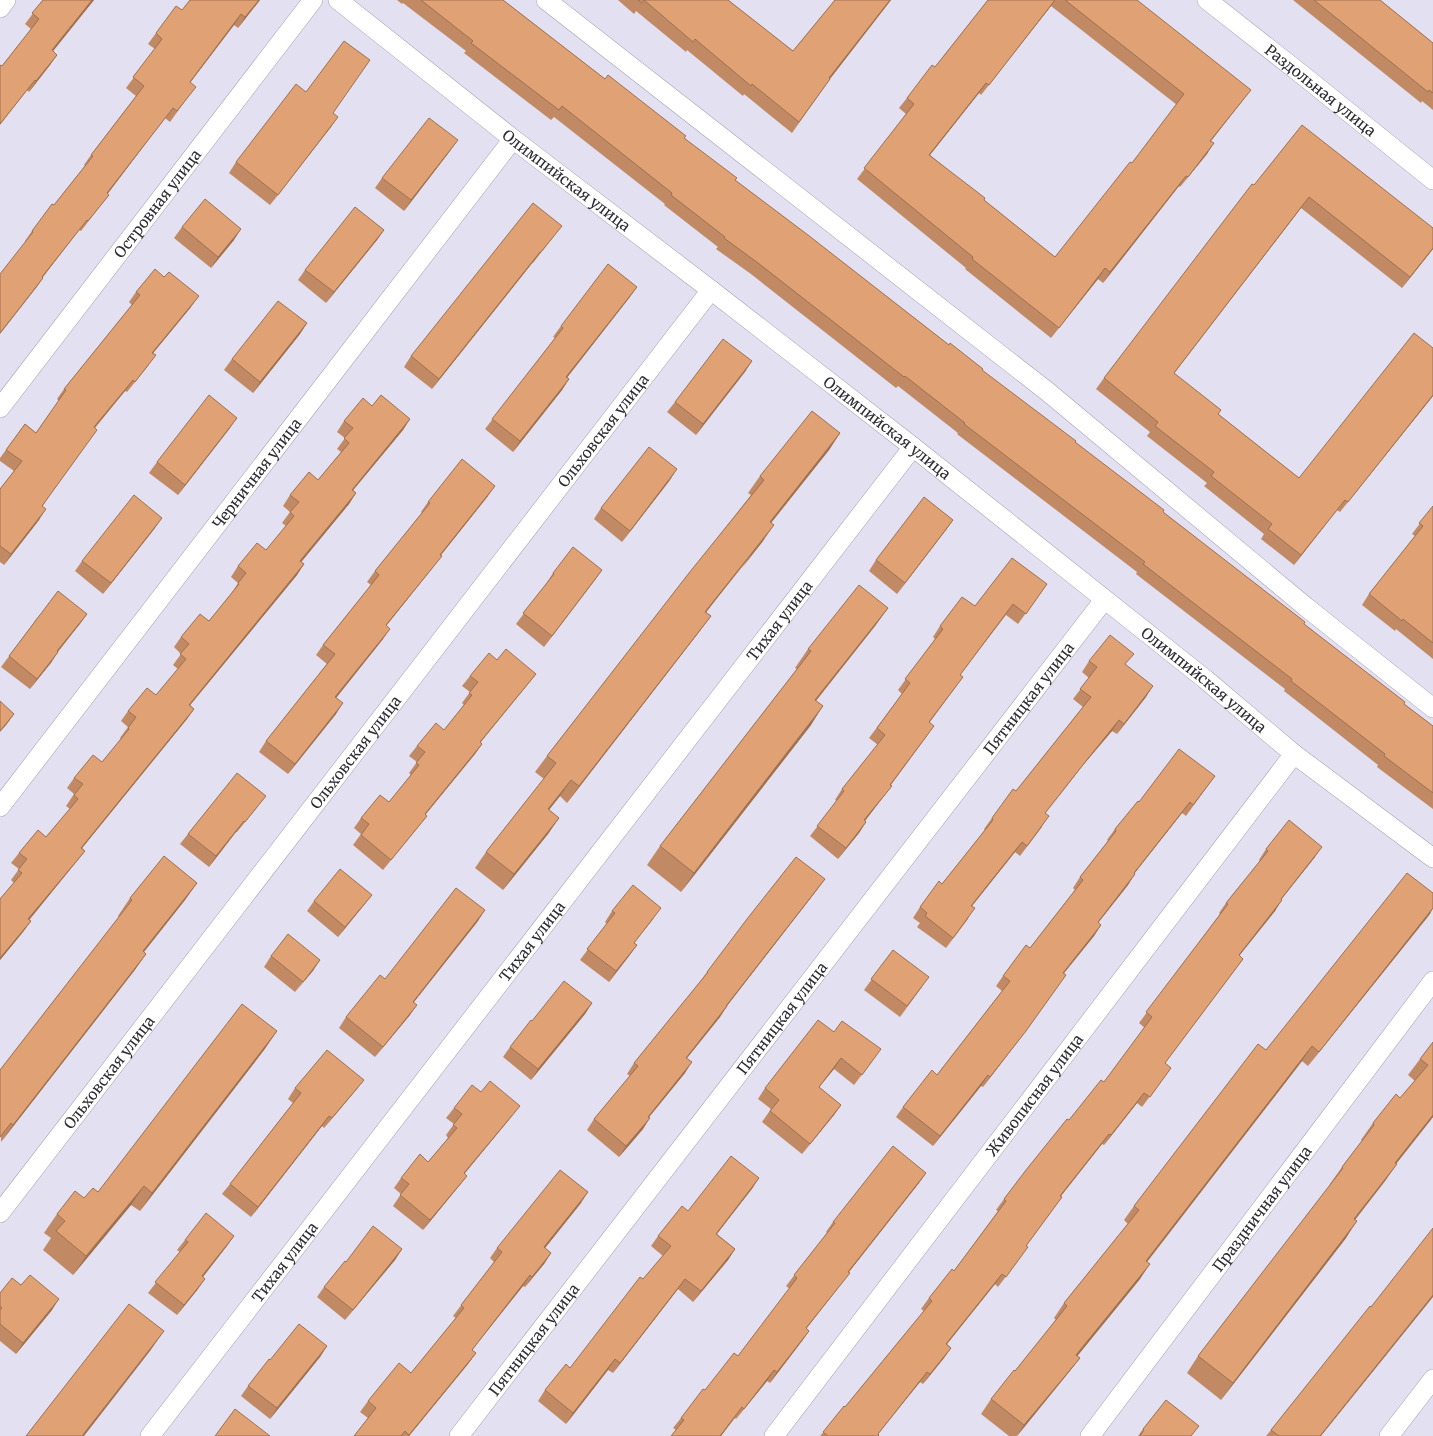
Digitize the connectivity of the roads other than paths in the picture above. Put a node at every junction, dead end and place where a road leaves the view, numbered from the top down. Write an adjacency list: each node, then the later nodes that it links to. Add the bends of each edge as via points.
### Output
1 (6, 0): 6 (street)
2 (313, 0): 10 (street, Островная улица)
3 (338, 0): 7 (street, Олимпийская улица)
4 (546, 0): 13 (street, via 1048,392 1306,607)
5 (1206, 0): 8 (street, Раздольная улица)
6 (0, 8)
7 (513, 139): 9 (street, Олимпийская улица); 15 (street, Черничная улица)
8 (1433, 180)
9 (711, 290): 11 (street, Олимпийская улица); 18 (street, Ольховская улица)
10 (0, 408)
11 (913, 447): 12 (street, Олимпийская улица); 20 (street, Тихая улица)
12 (1104, 600): 14 (street, Олимпийская улица); 21 (street, Пятницкая улица)
13 (1433, 708)
14 (1294, 754): 16 (street, Олимпийская улица); 22 (street, Живописная улица)
15 (0, 807)
16 (1433, 858)
17 (1433, 981): 23 (street, Праздничная улица)
18 (0, 1213)
19 (1433, 1379): 24 (street)
20 (150, 1436)
21 (459, 1436)
22 (774, 1436)
23 (1090, 1436)
24 (1389, 1436)

